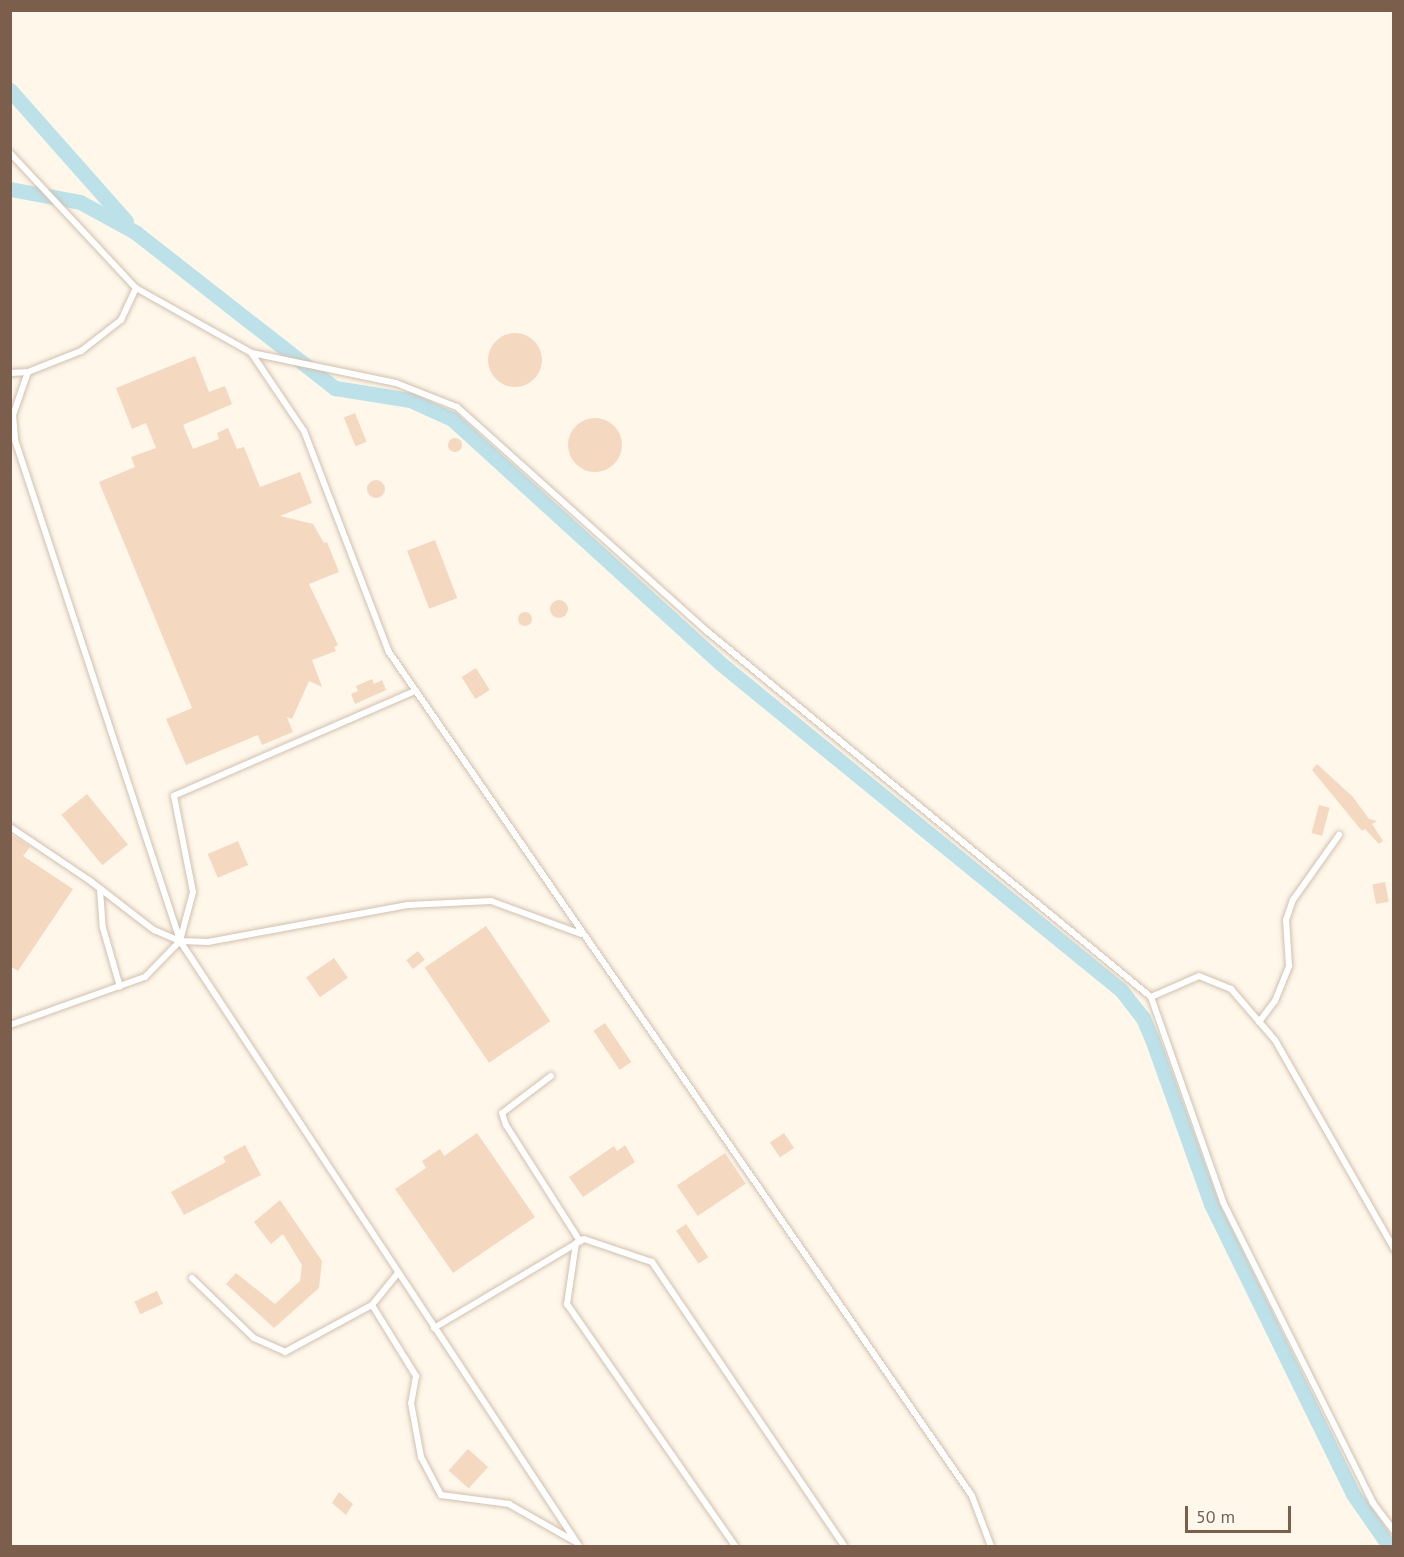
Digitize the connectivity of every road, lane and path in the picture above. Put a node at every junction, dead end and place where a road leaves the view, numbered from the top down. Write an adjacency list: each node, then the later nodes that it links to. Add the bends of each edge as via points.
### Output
1 (10, 153): 2 (lane)
2 (136, 288): 3 (lane); 4 (lane, via 121,320 81,351)
3 (252, 354): 6 (lane, via 304,431 389,652); 13 (lane, via 396,383 457,407 708,632)
4 (28, 372): 5 (lane); 11 (lane, via 13,415 15,440)
5 (10, 373)
6 (415, 691): 10 (lane); 11 (lane, via 174,795 193,892)
7 (10, 827): 9 (lane)
8 (1339, 835): 14 (lane, via 1293,900 1286,920 1289,966 1275,1001)
9 (100, 888): 11 (lane, via 154,930); 12 (lane, via 107,947)
10 (582, 934): 11 (lane, via 491,902 408,905 208,942); 27 (lane, via 972,1496)
11 (180, 941): 12 (lane, via 145,977); 19 (lane)
12 (120, 987): 15 (lane)
13 (1150, 997): 14 (lane, via 1199,976 1231,989); 23 (lane, via 1223,1202 1373,1503)
14 (1259, 1022): 18 (lane, via 1275,1040)
15 (10, 1025)
16 (551, 1076): 17 (lane, via 502,1113)
17 (578, 1242): 22 (lane); 25 (lane, via 567,1304); 26 (lane, via 584,1239 652,1262)
18 (1394, 1249)
19 (398, 1273): 21 (lane); 22 (lane)
20 (192, 1278): 21 (lane, via 254,1338 285,1352)
21 (372, 1305): 24 (lane, via 416,1376 411,1403 421,1457 441,1495 509,1504)
22 (434, 1328): 24 (lane)
23 (1394, 1531)
24 (578, 1544)
25 (735, 1546)
26 (844, 1546)
27 (991, 1546)

